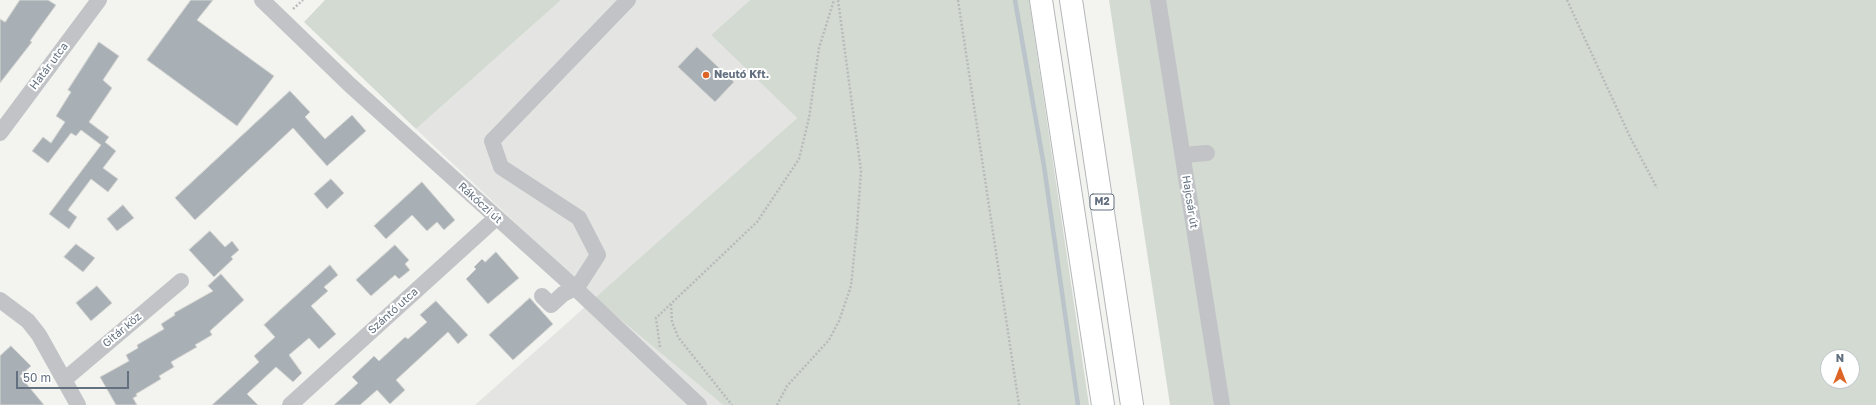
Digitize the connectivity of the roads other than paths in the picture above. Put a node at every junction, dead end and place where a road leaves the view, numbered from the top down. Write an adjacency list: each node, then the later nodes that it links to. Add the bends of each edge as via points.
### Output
1 (99, 0): 7 (street, Határ utca)
2 (262, 0): 10 (street, Rákóczi út, via 350,85)
3 (628, 0): 12 (street, via 492,141 501,167 579,218 598,255)
4 (1041, 0): 19 (highway, M2)
5 (1071, 0): 20 (highway, M2)
6 (1158, 0): 9 (street, Hajcsár út)
7 (0, 133)
8 (1207, 153): 9 (street)
9 (1183, 155): 21 (street, Hajcsár út)
10 (496, 218): 12 (street, Rákóczi út); 17 (street, Szántó utca)
11 (181, 281): 15 (street, Gitár köz)
12 (574, 288): 13 (street, via 563,294 552,306); 18 (street, Rákóczi út)
13 (542, 296)
14 (0, 300): 15 (street, via 28,321 39,335)
15 (64, 380): 16 (street)
16 (78, 405)
17 (290, 405)
18 (699, 405)
19 (1103, 405)
20 (1132, 405)
21 (1222, 405)

